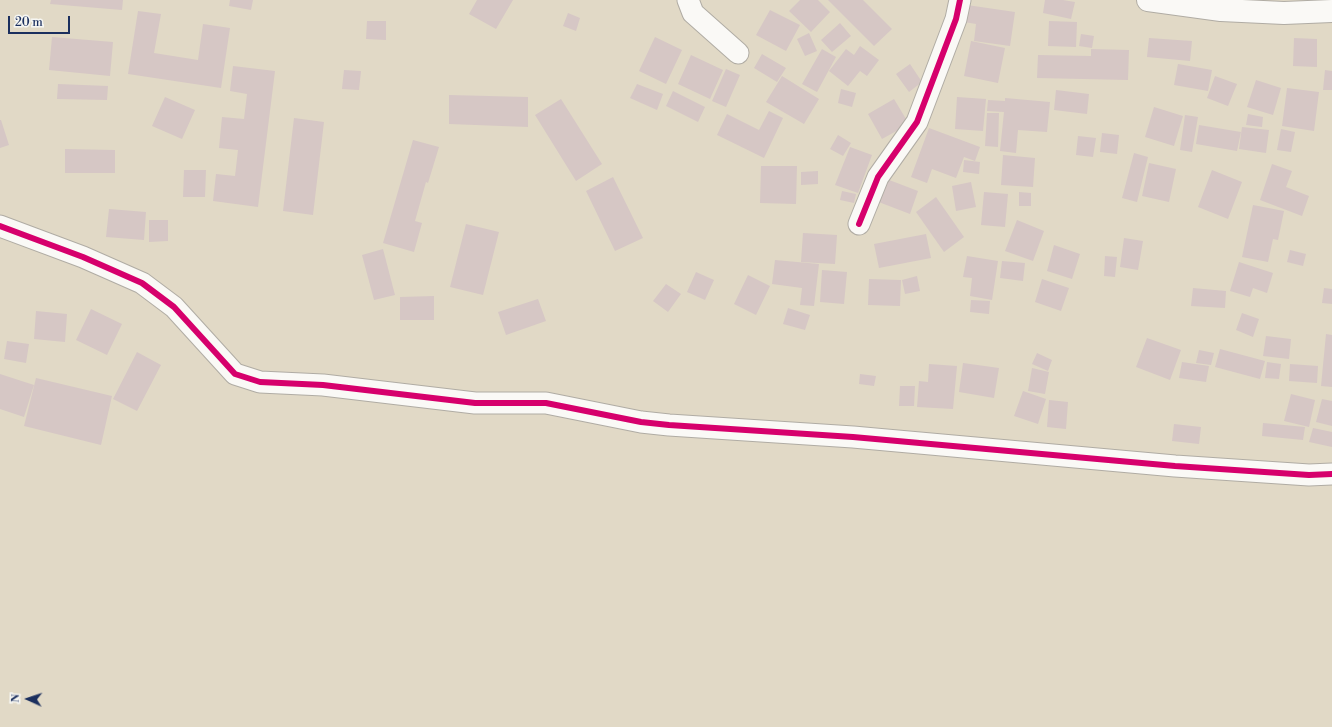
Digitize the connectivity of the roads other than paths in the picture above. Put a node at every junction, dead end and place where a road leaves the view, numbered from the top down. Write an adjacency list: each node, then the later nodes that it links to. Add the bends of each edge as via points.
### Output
1 (688, 0): 5 (street, via 693,13)
2 (960, 0): 6 (street, via 956,19 916,122 878,177)
3 (1148, 0): 4 (street, via 1221,10 1284,13)
4 (1332, 11)
5 (738, 52)
6 (859, 224)
7 (0, 226): 8 (street, via 142,282 174,307 235,374 260,382 323,385 475,403 546,403 669,425 853,437 1175,466 1309,475)
8 (1332, 474)

